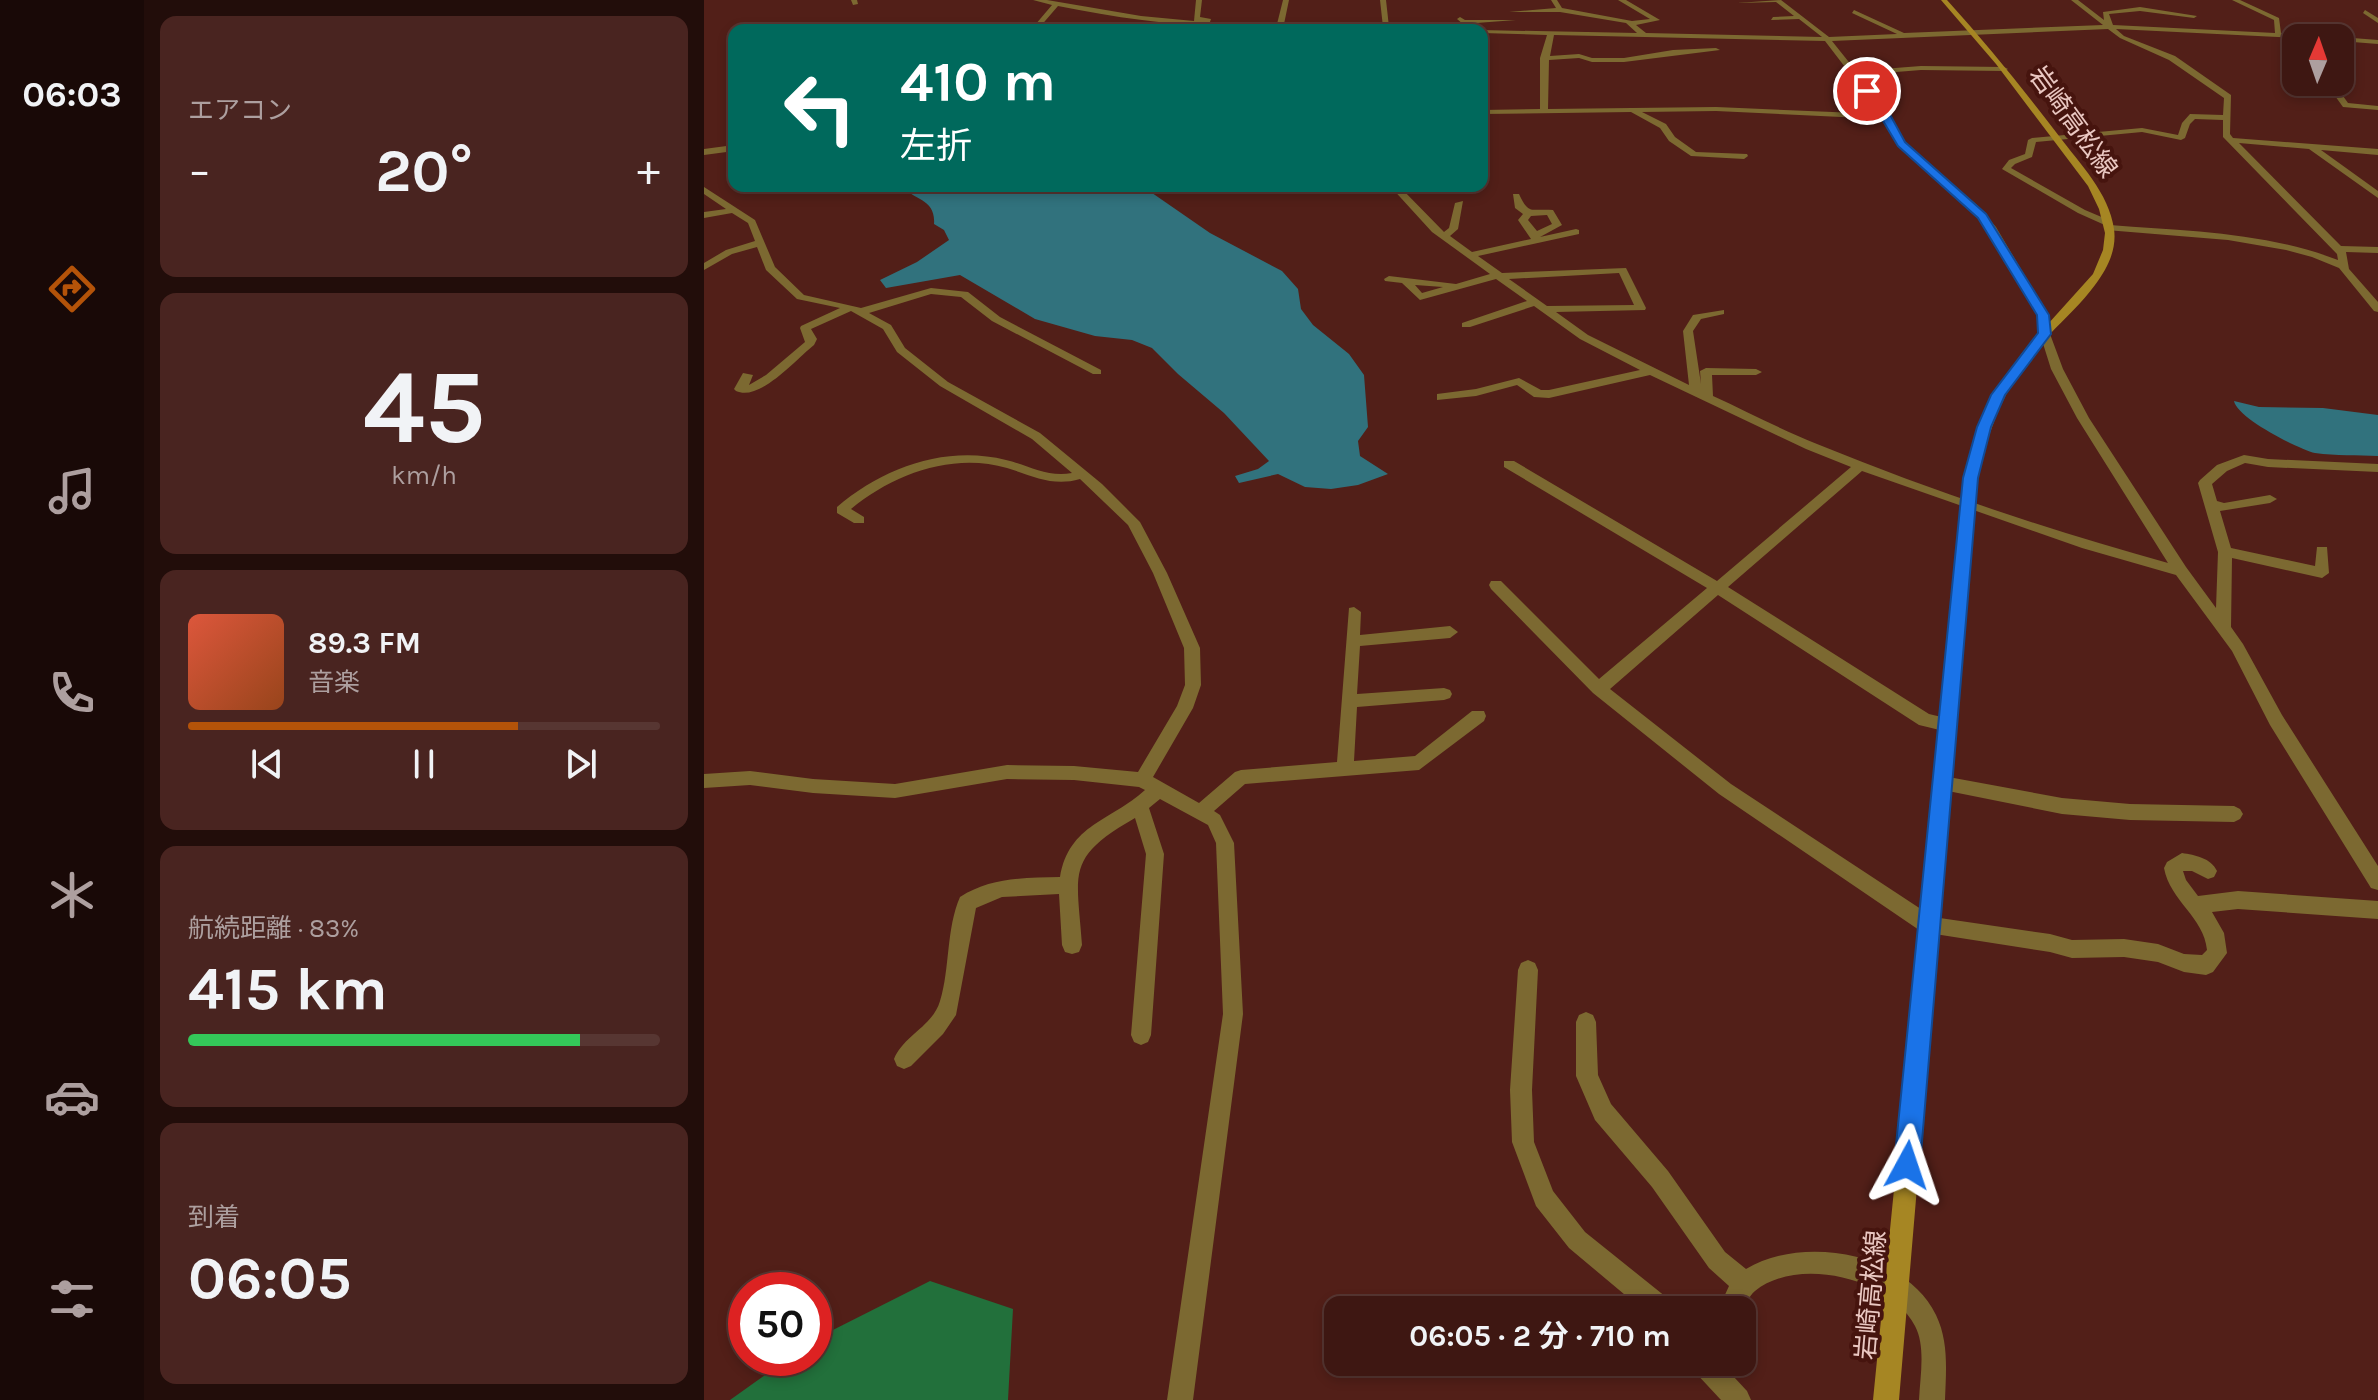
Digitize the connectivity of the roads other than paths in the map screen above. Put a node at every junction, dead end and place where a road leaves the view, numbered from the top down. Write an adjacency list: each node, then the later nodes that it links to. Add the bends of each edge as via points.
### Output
1 (753, 0): 14 (street)
2 (1036, 0): 15 (street)
3 (1199, 0): 28 (street, via 1196,19)
4 (1286, 0): 29 (street)
5 (1383, 0): 30 (street)
6 (1506, 0): 21 (street)
7 (1554, 0): 17 (street)
8 (1569, 0): 20 (street)
9 (1621, 0): 25 (street, via 1657,20)
10 (1944, 0): 34 (main road, 岩崎高松線)
11 (2074, 0): 31 (street)
12 (2235, 0): 36 (street, via 2277,19)
13 (1740, 3): 16 (street)
14 (769, 4)
15 (1056, 4): 26 (street); 27 (street)
16 (1775, 8): 40 (street, via 1798,14)
17 (1560, 10): 20 (street); 21 (street)
18 (1854, 12): 38 (street)
19 (2365, 12): 24 (street)
20 (1594, 14): 25 (street)
21 (1513, 16): 23 (street); 33 (street)
22 (2194, 16): 31 (street, via 2140,9 2108,12)
23 (1460, 19)
24 (2378, 21)
25 (1632, 23): 37 (street)
26 (1039, 24)
27 (1211, 24)
28 (1222, 24)
29 (1279, 24)
30 (1385, 24)
31 (2109, 27): 34 (street); 36 (street); 53 (street, via 2172,58 2222,92 2228,97)
32 (1488, 31): 33 (street)
33 (1518, 32): 35 (street)
34 (1975, 32): 38 (street); 45 (main road, 岩崎高松線)
35 (1551, 33): 37 (street); 44 (street)
36 (2278, 34): 39 (street)
37 (1644, 35): 40 (street)
38 (1907, 35): 40 (street)
39 (2282, 35)
40 (1827, 39): 46 (street)
41 (2354, 40): 42 (street)
42 (2378, 42)
43 (1716, 50): 44 (street, via 1624,60)
44 (1544, 58): 50 (street)
45 (2004, 69): 46 (street); 54 (main road, 岩崎高松線)
46 (1852, 73): 52 (street)
47 (2339, 96): 48 (street, via 2346,105)
48 (2378, 108)
49 (1630, 110): 50 (street); 52 (street); 60 (street, via 1663,126 1694,154)
50 (1544, 111): 51 (street)
51 (1488, 112)
52 (1887, 117): 86 (street, via 1901,144 1983,216 2043,315)
53 (2226, 118): 54 (street, via 2193,116 2181,138 2142,130); 55 (street, via 2226,135)
54 (2056, 138): 69 (main road, 岩崎高松線, via 2092,186); 69 (street, via 2032,140 2029,155 2006,169)
55 (2232, 140): 56 (street); 74 (street)
56 (2312, 147): 59 (street); 63 (street)
57 (728, 149): 58 (street)
58 (704, 152)
59 (2378, 152)
60 (1744, 156)
61 (704, 190): 66 (street)
62 (1400, 192): 71 (street)
63 (2378, 195)
64 (1516, 196): 67 (street)
65 (1460, 203): 71 (street, via 1453,229)
66 (734, 210): 68 (street); 73 (street, via 752,222)
67 (1528, 213): 72 (street, via 1523,220); 72 (street, via 1550,212 1557,225)
68 (704, 215)
69 (2109, 225): 77 (street, via 2274,244); 86 (main road, 岩崎高松線, via 2109,249 2100,270)
70 (1576, 232): 72 (street)
71 (1444, 236): 76 (street)
72 (1535, 238): 76 (street)
73 (760, 243): 78 (street); 83 (street, via 770,268 801,297)
74 (2338, 249): 75 (street); 77 (street)
75 (2378, 250)
76 (1471, 255): 79 (street)
77 (2343, 266): 82 (street)
78 (704, 267)
79 (1499, 275): 80 (street, via 1420,297 1405,280); 81 (street); 81 (street, via 1622,270 1641,308)
80 (1389, 279)
81 (1540, 306): 85 (street); 87 (street, via 1584,337)
82 (2378, 309)
83 (855, 310): 88 (street, via 931,291 964,294 996,319); 90 (street, via 805,328 810,343 759,387 743,391); 96 (street, via 887,327 901,350 944,384 1036,436)
84 (1720, 312): 91 (street, via 1697,317 1688,331)
85 (1466, 325)
86 (2045, 334): 98 (main road, 岩崎高松線, via 1998,395 1984,427); 103 (street, via 2083,418)
87 (1651, 371): 91 (street); 92 (street, via 1549,394 1538,394 1519,381)
88 (1097, 372)
89 (1756, 372): 91 (street, via 1706,371)
90 (747, 375)
91 (1701, 396): 94 (street)
92 (1441, 397)
93 (1509, 464): 105 (street)
94 (1860, 466): 98 (street); 105 (street)
95 (2378, 468): 99 (street, via 2244,459 2205,483)
96 (1082, 474): 100 (street, via 1051,480 978,460 914,468 887,477 842,510); 118 (street, via 1133,522 1192,648 1193,685)
97 (2270, 499): 99 (street)
98 (1969, 505): 103 (street); 114 (main road, 岩崎高松線)
99 (2212, 505): 102 (street)
100 (859, 520)
101 (2322, 550): 102 (street, via 2322,573)
102 (2225, 552): 107 (street)
103 (2181, 571): 107 (street)
104 (1496, 585): 110 (street)
105 (1718, 588): 110 (street); 114 (street, via 1925,720)
106 (1354, 612): 109 (street)
107 (2223, 627): 123 (street)
108 (1450, 632): 109 (street)
109 (1352, 641): 112 (street)
110 (1599, 689): 127 (street, via 1725,789)
111 (1444, 694): 112 (street)
112 (1349, 701): 115 (street)
113 (1478, 716): 115 (street, via 1419,763)
114 (1948, 725): 117 (main road, 岩崎高松線)
115 (1345, 769): 120 (street, via 1241,777)
116 (704, 781): 118 (street, via 750,778 895,791 1007,772 1074,773)
117 (1943, 783): 121 (street, via 2062,806); 127 (main road, 岩崎高松線)
118 (1151, 784): 119 (street); 120 (street)
119 (1140, 806): 124 (street, via 1078,851); 131 (street, via 1155,854)
120 (1200, 812): 138 (street, via 1214,820 1225,843 1233,1014)
121 (2234, 814)
122 (2208, 871): 125 (street, via 2182,861 2173,868 2174,882)
123 (2378, 882)
124 (1068, 885): 128 (street); 132 (street, via 978,893 967,903 949,1008)
125 (2196, 905): 126 (street, via 2238,900); 127 (street, via 2215,934 2217,953 2206,965 2124,948 2072,949)
126 (2378, 910)
127 (1929, 926): 134 (main road, 岩崎高松線)
128 (1072, 945)
129 (1528, 970): 135 (street, via 1523,1142 1544,1198 1577,1240)
130 (1586, 1022): 133 (street, via 1587,1076 1603,1112 1660,1179 1717,1260)
131 (1141, 1035)
132 (904, 1059)
133 (1745, 1284): 134 (street, via 1805,1260 1853,1267); 136 (street)
134 (1896, 1284): 140 (main road, 岩崎高松線); 141 (street, via 1924,1315 1934,1349)
135 (1645, 1296)
136 (1738, 1296)
137 (1716, 1376): 139 (street)
138 (1180, 1400)
139 (1738, 1400)
140 (1886, 1400)
141 (1932, 1400)

